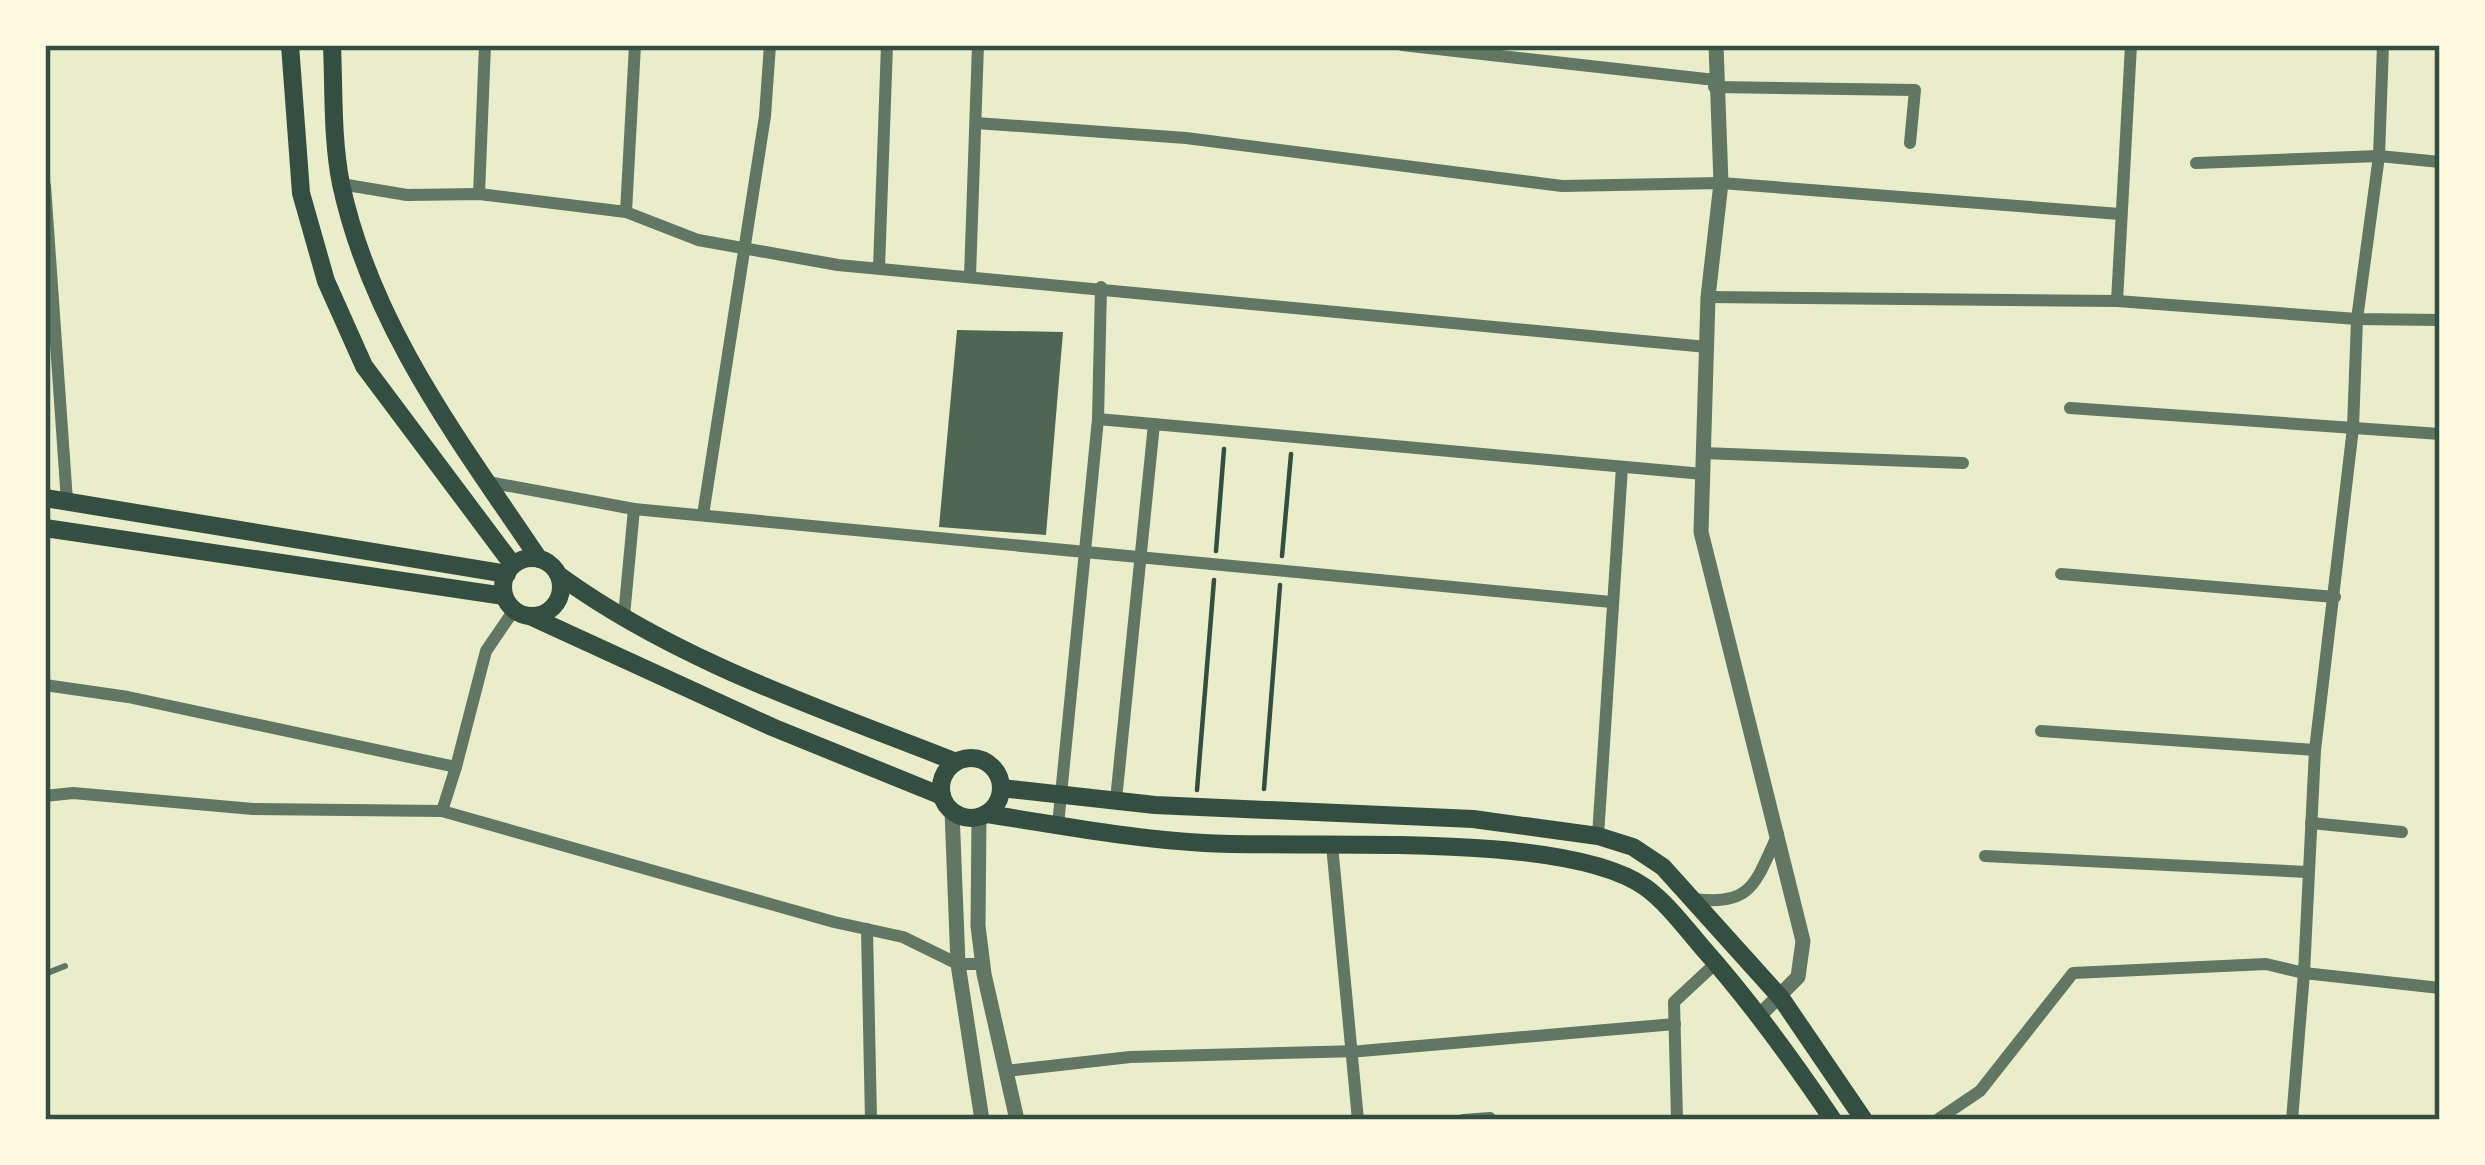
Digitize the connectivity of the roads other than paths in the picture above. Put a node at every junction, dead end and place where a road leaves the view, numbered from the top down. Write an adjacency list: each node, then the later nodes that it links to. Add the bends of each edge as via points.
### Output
1 (290, 45): 51 (main road, via 301,194 326,281 364,366)
2 (332, 45): 19 (main road)
3 (485, 45): 21 (street)
4 (635, 45): 22 (street)
5 (770, 45): 24 (street)
6 (886, 45): 25 (street)
7 (978, 45): 13 (street)
8 (1402, 45): 12 (street)
9 (1716, 45): 12 (street)
10 (2131, 45): 23 (street)
11 (2383, 45): 15 (street)
12 (1714, 83): 14 (street, via 1916,90); 18 (street)
13 (976, 123): 18 (street, via 1186,138 1562,186); 26 (street)
14 (1910, 143)
15 (2379, 156): 16 (street); 17 (street); 30 (street)
16 (2440, 162)
17 (2196, 163)
18 (1721, 183): 23 (street); 28 (street)
19 (341, 184): 21 (street, via 407,195); 42 (main road, via 388,322)
20 (45, 186): 44 (street)
21 (479, 194): 22 (street)
22 (626, 212): 24 (street)
23 (2120, 214): 29 (street)
24 (745, 248): 25 (street); 46 (street)
25 (879, 268): 26 (street)
26 (970, 276): 27 (street)
27 (1101, 287): 32 (street); 34 (street)
28 (1708, 297): 29 (street); 32 (street)
29 (2117, 302): 30 (street)
30 (2357, 319): 31 (street); 36 (street)
31 (2440, 320)
32 (1706, 347): 38 (street)
33 (2070, 408): 36 (street)
34 (1098, 419): 35 (street); 48 (street)
35 (1154, 424): 40 (street); 49 (street)
36 (2353, 428): 37 (street); 54 (street)
37 (2440, 434)
38 (1703, 453): 39 (street); 41 (street)
39 (1963, 463)
40 (1622, 467): 41 (street); 55 (street)
41 (1702, 474): 73 (street, via 1701,532)
42 (487, 482): 45 (street); 50 (main road)
43 (45, 498): 44 (main road)
44 (67, 501): 51 (main road)
45 (634, 509): 46 (street); 57 (street)
46 (703, 515): 48 (street)
47 (45, 528): 56 (main road)
48 (1082, 550): 49 (street); 65 (street)
49 (1141, 556): 55 (street); 64 (street)
50 (539, 559): 51 (main road); 53 (main road)
51 (510, 570): 56 (main road)
52 (2061, 574): 54 (street)
53 (560, 576): 56 (main road, via 560,599 542,615); 57 (main road)
54 (2335, 597): 60 (street)
55 (1611, 602): 74 (street)
56 (516, 608): 62 (street, via 486,651); 67 (main road)
57 (624, 616): 61 (main road, via 788,696)
58 (45, 686): 62 (street)
59 (2041, 731): 60 (street)
60 (2315, 750): 70 (street)
61 (956, 763): 63 (main road, via 986,762); 67 (main road, via 946,771)
62 (456, 767): 68 (street)
63 (1001, 788): 65 (main road); 69 (main road)
64 (1117, 790)
65 (1061, 794): 71 (street); 74 (main road, via 1451,818)
66 (45, 796): 68 (street)
67 (947, 804): 69 (main road, via 960,816); 81 (street)
68 (442, 812): 79 (street)
69 (983, 816): 71 (main road); 82 (street)
70 (2311, 824): 72 (street); 77 (street)
71 (1058, 825): 75 (main road, via 1205,843)
72 (2402, 832)
73 (1778, 833): 78 (street, via 1745,894 1726,902); 87 (street, via 1803,952 1798,977)
74 (1598, 836): 78 (main road, via 1664,867)
75 (1332, 845): 80 (main road, via 1474,849 1592,864 1646,887); 90 (street)
76 (1984, 856): 77 (street)
77 (2308, 872): 84 (street)
78 (1694, 899): 87 (main road)
79 (867, 929): 81 (street); 93 (street)
80 (1716, 963): 88 (main road); 89 (street, via 1674,1002)
81 (958, 964): 82 (street); 94 (street)
82 (983, 964): 91 (street)
83 (65, 966): 85 (lane)
84 (2304, 973): 86 (street); 101 (street, via 2266,964 2073,974 1980,1091); 102 (street)
85 (45, 974)
86 (2440, 988)
87 (1780, 998): 88 (street); 100 (main road)
88 (1760, 1015): 99 (main road)
89 (1675, 1024): 90 (street); 98 (street)
90 (1351, 1051): 91 (street, via 1130,1057); 96 (street)
91 (1006, 1071): 95 (street)
92 (1490, 1118): 97 (street)
93 (871, 1120)
94 (982, 1120)
95 (1017, 1120)
96 (1358, 1120)
97 (1463, 1120)
98 (1677, 1120)
99 (1833, 1120)
100 (1864, 1120)
101 (1937, 1120)
102 (2292, 1120)

